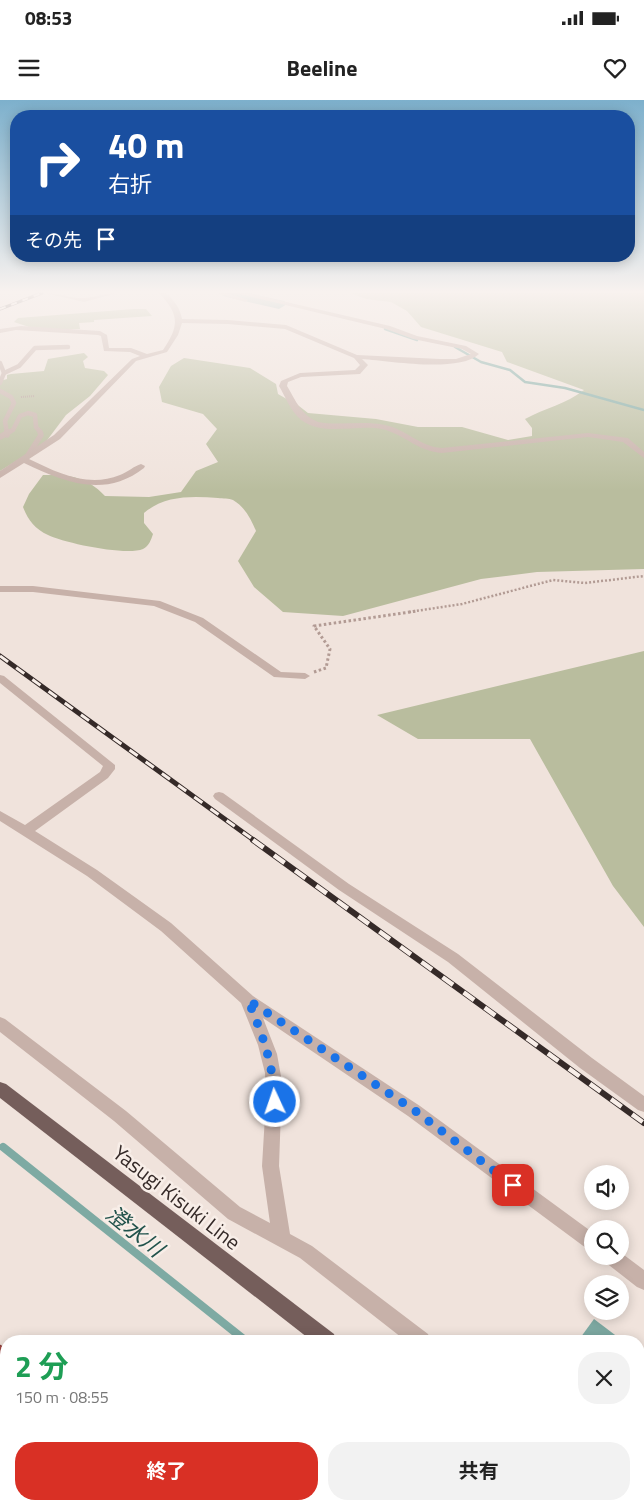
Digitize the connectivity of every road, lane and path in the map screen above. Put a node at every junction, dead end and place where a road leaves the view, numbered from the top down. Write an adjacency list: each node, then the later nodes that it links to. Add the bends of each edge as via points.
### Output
1 (25, 359): 7 (lane)
2 (138, 359): 13 (street, via 57,437)
3 (358, 359): 12 (street, via 364,365 358,372 300,374 285,381 283,386 301,416 333,426 387,427 419,446 435,450 588,435 625,440)
4 (391, 359): 5 (street, via 452,362)
5 (465, 359)
6 (0, 363): 7 (lane)
7 (4, 373): 8 (lane)
8 (0, 383)
9 (0, 390): 10 (lane, via 14,403 5,421)
10 (7, 435): 11 (lane); 13 (lane, via 20,416 28,413 35,416 41,435)
11 (0, 437)
12 (644, 456)
13 (25, 460): 14 (street, via 64,479 97,482 125,477); 15 (street)
14 (141, 466)
15 (0, 475)
16 (644, 576): 18 (path, via 585,583 554,580 462,604 314,626 330,649 326,668)
17 (0, 589): 18 (street, via 33,589 156,603 200,620 278,675)
18 (305, 676)
19 (0, 678): 22 (street, via 109,764 108,772)
20 (219, 796): 26 (street, via 288,848 453,958)
21 (0, 815): 22 (street)
22 (26, 830): 23 (street, via 166,927)
23 (248, 1000): 27 (street, via 414,1110); 28 (street, via 267,1046 273,1075 272,1192)
24 (0, 1023): 28 (street, via 120,1116 234,1213)
25 (0, 1089): 31 (main road, Yasugi Kisuki Line)
26 (644, 1105)
27 (584, 1236)
28 (282, 1237): 32 (street)
29 (624, 1265): 30 (street)
30 (644, 1281)
31 (319, 1335)
32 (413, 1335)

